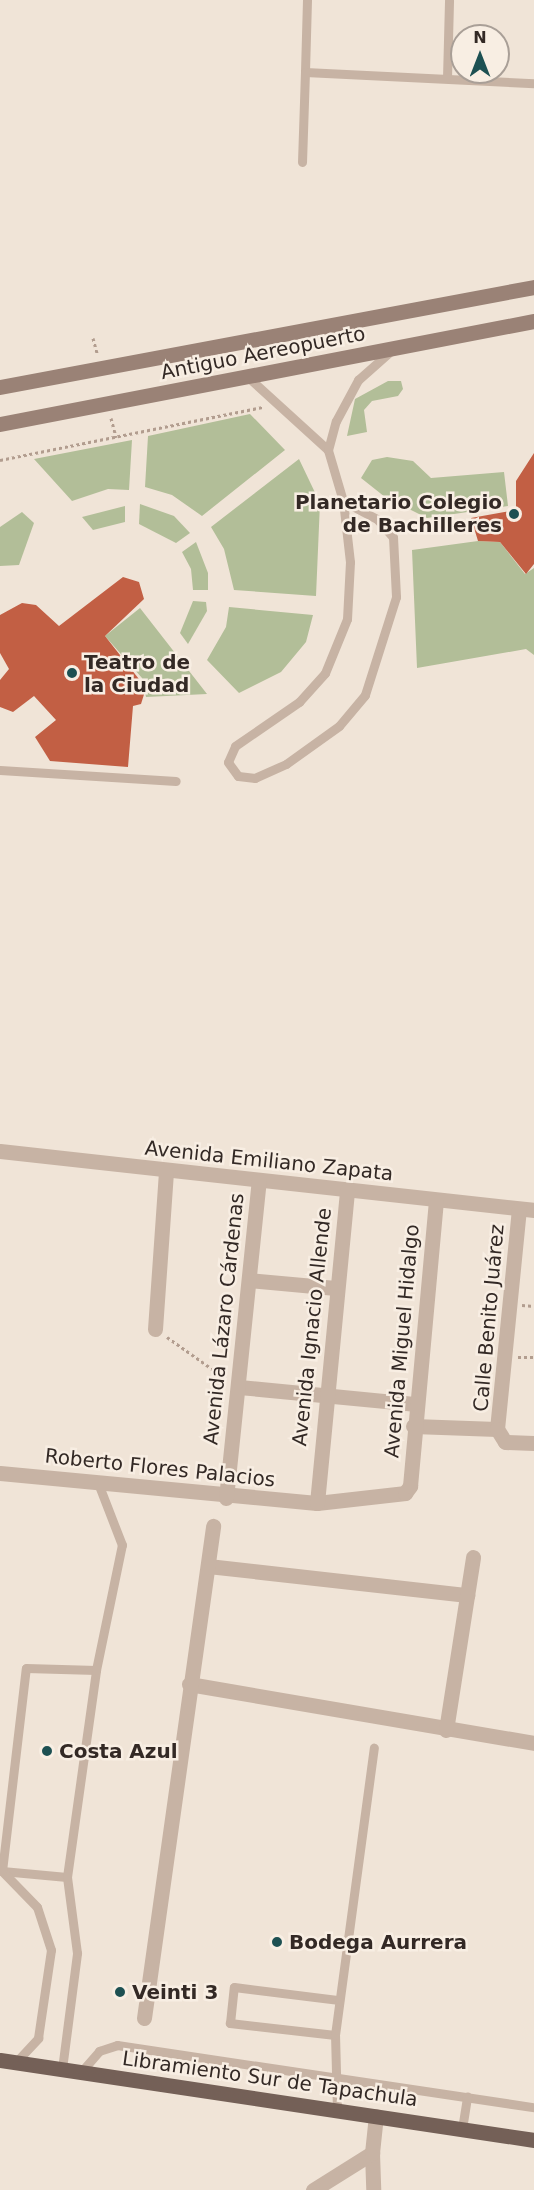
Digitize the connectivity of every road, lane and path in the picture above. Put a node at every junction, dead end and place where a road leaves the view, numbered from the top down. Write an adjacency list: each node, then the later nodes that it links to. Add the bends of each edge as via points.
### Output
1 (307, 0): 3 (lane)
2 (449, 0): 4 (lane)
3 (305, 72): 4 (lane); 6 (lane)
4 (447, 78): 5 (lane)
5 (534, 83)
6 (302, 162)
7 (534, 287): 11 (main road, Antiguo Aereopuerto)
8 (534, 321): 9 (main road, Antiguo Aereopuerto)
9 (395, 348): 10 (main road, Antiguo Aereopuerto); 14 (lane, via 358,380 336,421)
10 (250, 379): 12 (lane); 13 (main road, Antiguo Aereopuerto)
11 (0, 387)
12 (279, 404): 14 (lane); 15 (path)
13 (0, 423)
14 (328, 450): 16 (lane)
15 (0, 460)
16 (343, 501): 16 (lane, via 350,562 347,619 326,673 299,702 235,746 228,762 238,776 255,778 286,764 339,726 369,686 396,597 393,537 378,520)
17 (0, 770): 18 (lane)
18 (176, 781)
19 (0, 1151): 20 (street, Avenida Emiliano Zapata)
20 (166, 1170): 21 (street, Avenida Emiliano Zapata); 27 (street)
21 (260, 1181): 22 (street, Avenida Emiliano Zapata); 25 (street, Avenida Lázaro Cárdenas)
22 (347, 1190): 23 (street, Avenida Emiliano Zapata); 26 (street, Avenida Ignacio Allende)
23 (436, 1201): 24 (street, Avenida Emiliano Zapata); 30 (street, Avenida Miguel Hidalgo)
24 (527, 1210): 32 (street, Calle Benito Juárez)
25 (249, 1280): 26 (street); 28 (street, Avenida Lázaro Cárdenas)
26 (336, 1288): 29 (street, Avenida Ignacio Allende)
27 (155, 1329): 28 (path)
28 (239, 1388): 29 (street); 36 (street, Avenida Lázaro Cárdenas)
29 (325, 1396): 30 (street); 37 (street, Avenida Ignacio Allende)
30 (414, 1404): 31 (street, Avenida Miguel Hidalgo)
31 (412, 1426): 32 (street); 37 (street, Avenida Miguel Hidalgo, via 410,1486 405,1493)
32 (497, 1429): 33 (street, via 505,1442)
33 (534, 1443)
34 (0, 1473): 35 (street, Roberto Flores Palacios)
35 (98, 1484): 36 (street, Roberto Flores Palacios); 42 (lane, via 122,1545)
36 (226, 1498): 37 (street, Roberto Flores Palacios)
37 (317, 1503)
38 (213, 1526): 40 (street)
39 (473, 1557): 41 (street)
40 (208, 1566): 41 (street); 43 (street)
41 (467, 1595): 44 (street)
42 (96, 1670): 47 (lane, via 26,1668); 48 (lane)
43 (189, 1684): 44 (street); 50 (street)
44 (446, 1730): 45 (street)
45 (534, 1743)
46 (374, 1748): 49 (lane)
47 (2, 1871): 48 (lane); 53 (lane, via 37,1907 51,1950 38,2038)
48 (67, 1877): 54 (lane, via 77,1953)
49 (339, 2000): 51 (lane); 51 (lane, via 234,1987 230,2023)
50 (144, 2018)
51 (335, 2035): 56 (lane)
52 (0, 2060): 53 (main road, Libramiento Sur de Tapachula)
53 (16, 2062): 54 (main road, Libramiento Sur de Tapachula)
54 (62, 2069): 55 (main road, Libramiento Sur de Tapachula)
55 (81, 2072): 56 (lane, via 99,2051 117,2045); 59 (main road, Libramiento Sur de Tapachula)
56 (333, 2074): 57 (lane); 59 (lane)
57 (467, 2096): 58 (lane); 61 (lane)
58 (534, 2107)
59 (337, 2110): 60 (main road, Libramiento Sur de Tapachula)
60 (376, 2116): 61 (main road, Libramiento Sur de Tapachula); 63 (street)
61 (462, 2129): 62 (main road, Libramiento Sur de Tapachula)
62 (534, 2140)
63 (372, 2153): 64 (street); 65 (street)
64 (313, 2190)
65 (373, 2190)

